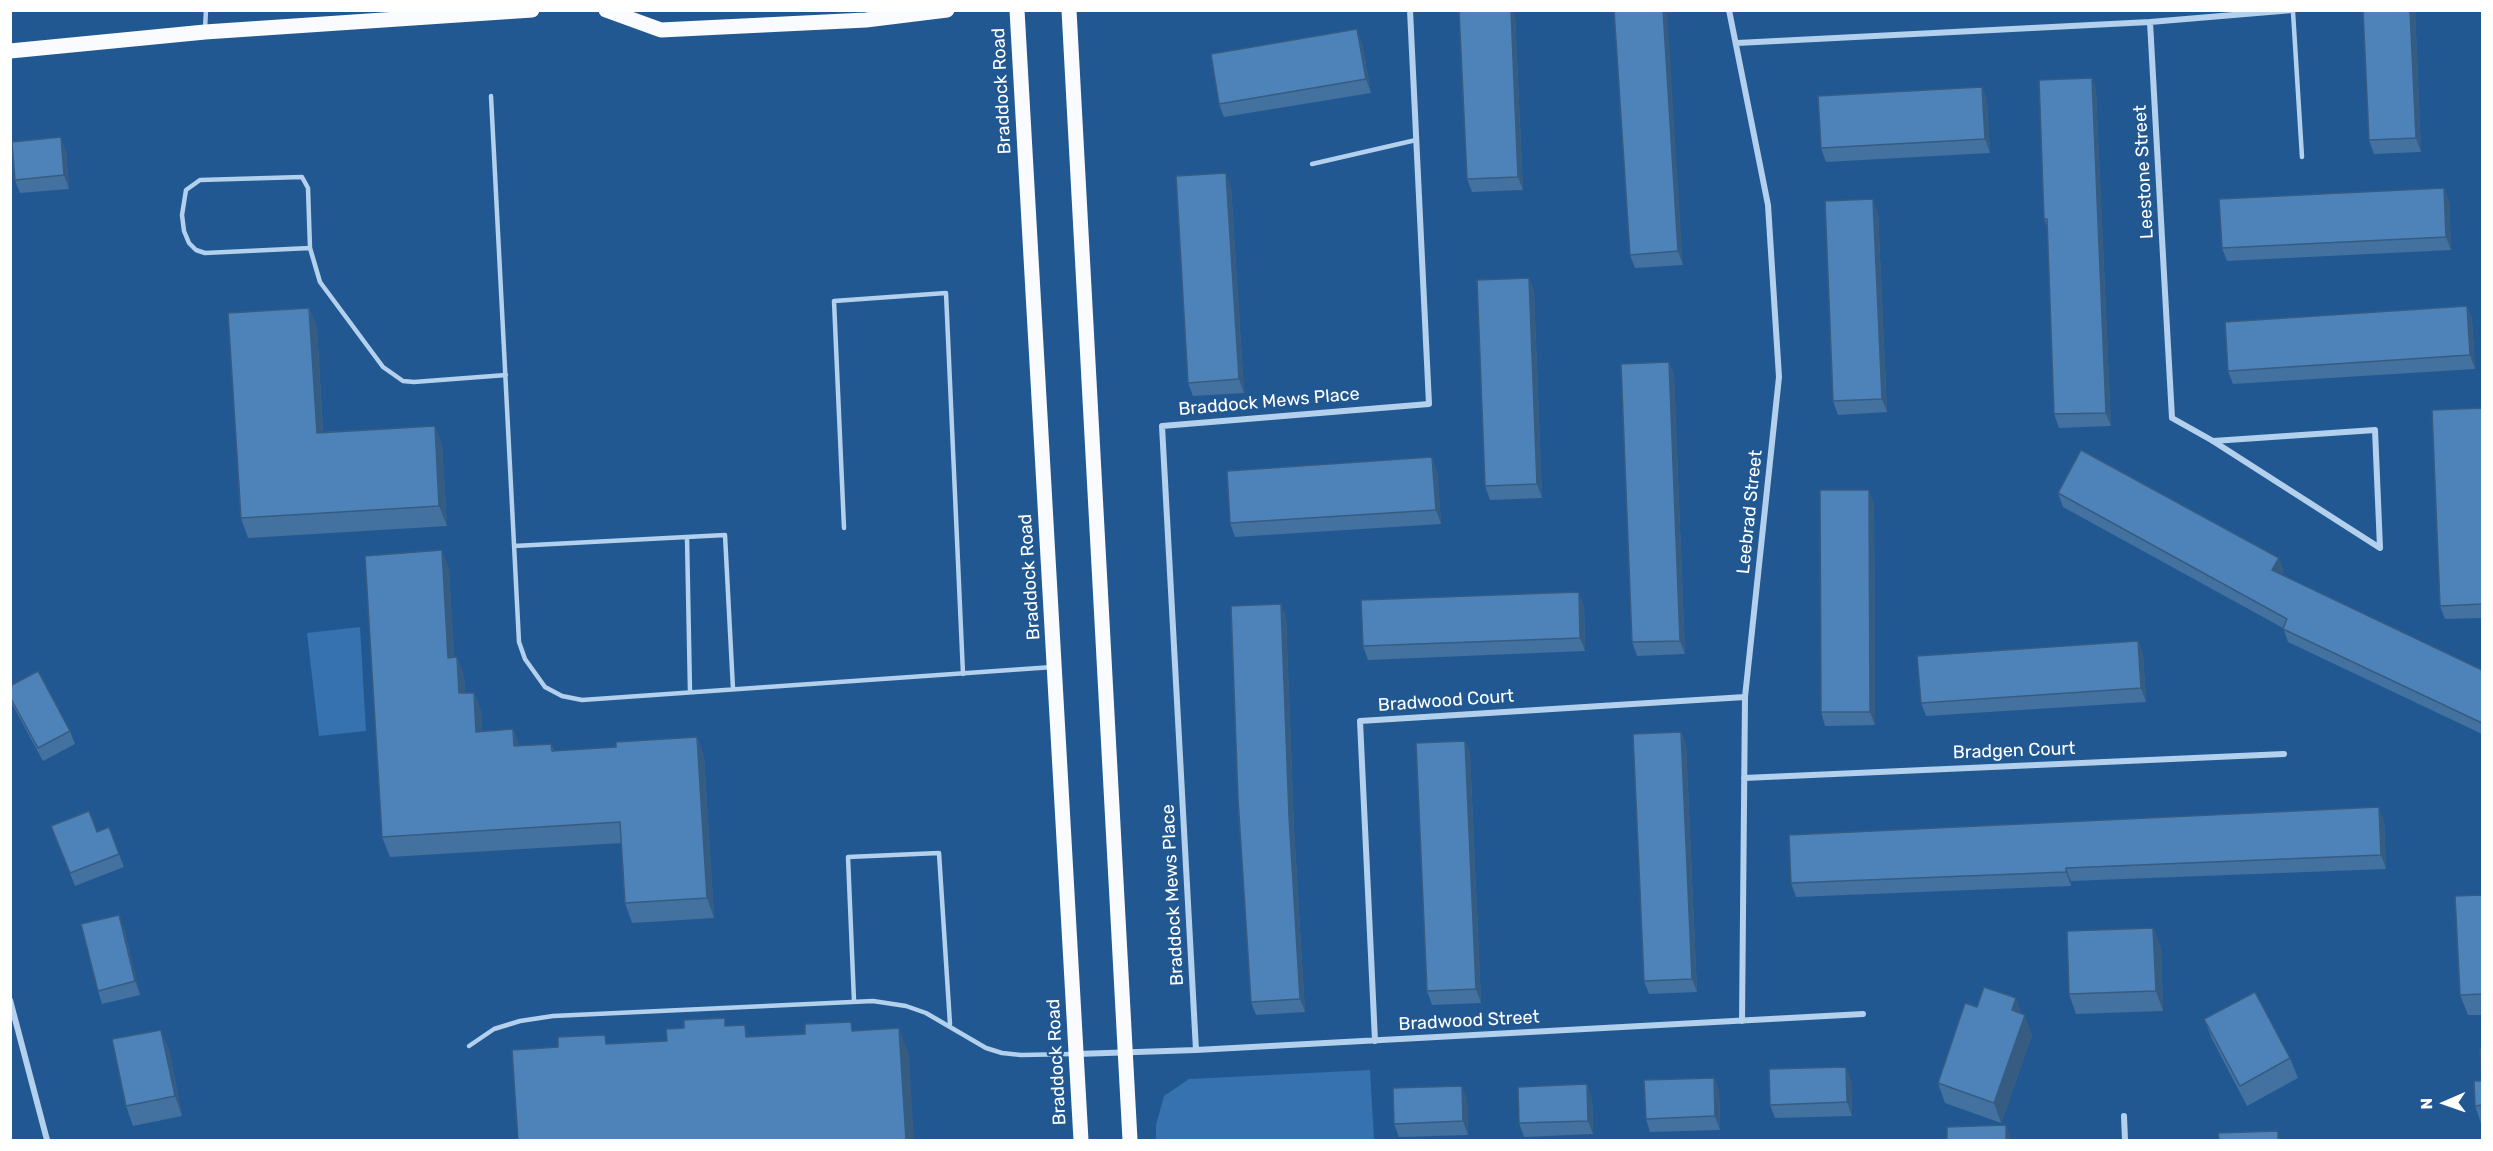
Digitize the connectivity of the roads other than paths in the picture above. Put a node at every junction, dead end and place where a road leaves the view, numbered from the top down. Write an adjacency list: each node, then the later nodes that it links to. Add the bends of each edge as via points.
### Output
1 (206, 10): 12 (lane)
2 (532, 10): 10 (main road)
3 (606, 10): 4 (main road, via 661,30 866,20)
4 (947, 10)
5 (1017, 10): 25 (main road, Braddock Road)
6 (1069, 10): 40 (main road)
7 (1410, 10): 16 (street, Braddock Mews Place)
8 (1729, 10): 13 (street, Leebrad Street)
9 (2293, 11): 11 (street); 17 (lane)
10 (487, 12): 12 (main road)
11 (2150, 22): 13 (street); 21 (street, Leestone Street, via 2172,418)
12 (205, 32): 14 (main road)
13 (1737, 42): 29 (street, Leebrad Street, via 1768,205 1779,377)
14 (10, 51)
15 (491, 96): 20 (lane)
16 (1416, 140): 18 (lane); 39 (street, Braddock Mews Place, via 1429,404 1162,426)
17 (2302, 157)
18 (1312, 164)
19 (310, 248): 19 (lane, via 308,188 302,177 200,180 186,190 184,231 196,250 205,253); 20 (lane, via 316,271 330,296 374,356 393,375 414,382)
20 (506, 375): 24 (lane)
21 (2213, 441): 21 (street, Leestone Street, via 2375,430 2380,548 2252,466)
22 (844, 528): 26 (lane, via 834,300 946,293)
23 (687, 537): 24 (lane); 27 (lane, via 725,535); 28 (lane)
24 (514, 546): 28 (lane, via 519,642 525,659 545,687 582,700)
25 (1055, 667): 26 (lane); 41 (main road, Braddock Road)
26 (963, 674): 27 (lane)
27 (733, 689): 28 (lane)
28 (690, 692)
29 (1745, 697): 31 (street, Leebrad Street); 37 (street, Bradwood Court, via 1360,721)
30 (2284, 754): 31 (street, Bradgen Court)
31 (1744, 778): 35 (street, Leebrad Street)
32 (10, 1000): 43 (street)
33 (854, 1001): 36 (lane, via 906,1006); 36 (lane, via 848,857 939,853); 38 (lane, via 553,1016 494,1029)
34 (1863, 1014): 35 (street, Bradwood Street)
35 (1742, 1021): 37 (street, Bradwood Street)
36 (950, 1024): 41 (lane, via 972,1041 1002,1053)
37 (1375, 1041): 39 (street, Bradwood Street)
38 (469, 1047)
39 (1196, 1050): 40 (street, Bradwood Street)
40 (1126, 1052): 41 (street, Bradwood Street); 45 (main road)
41 (1077, 1054): 44 (main road, Braddock Road)
42 (2124, 1116): 46 (street)
43 (47, 1140)
44 (1081, 1140)
45 (1130, 1140)
46 (2125, 1140)

